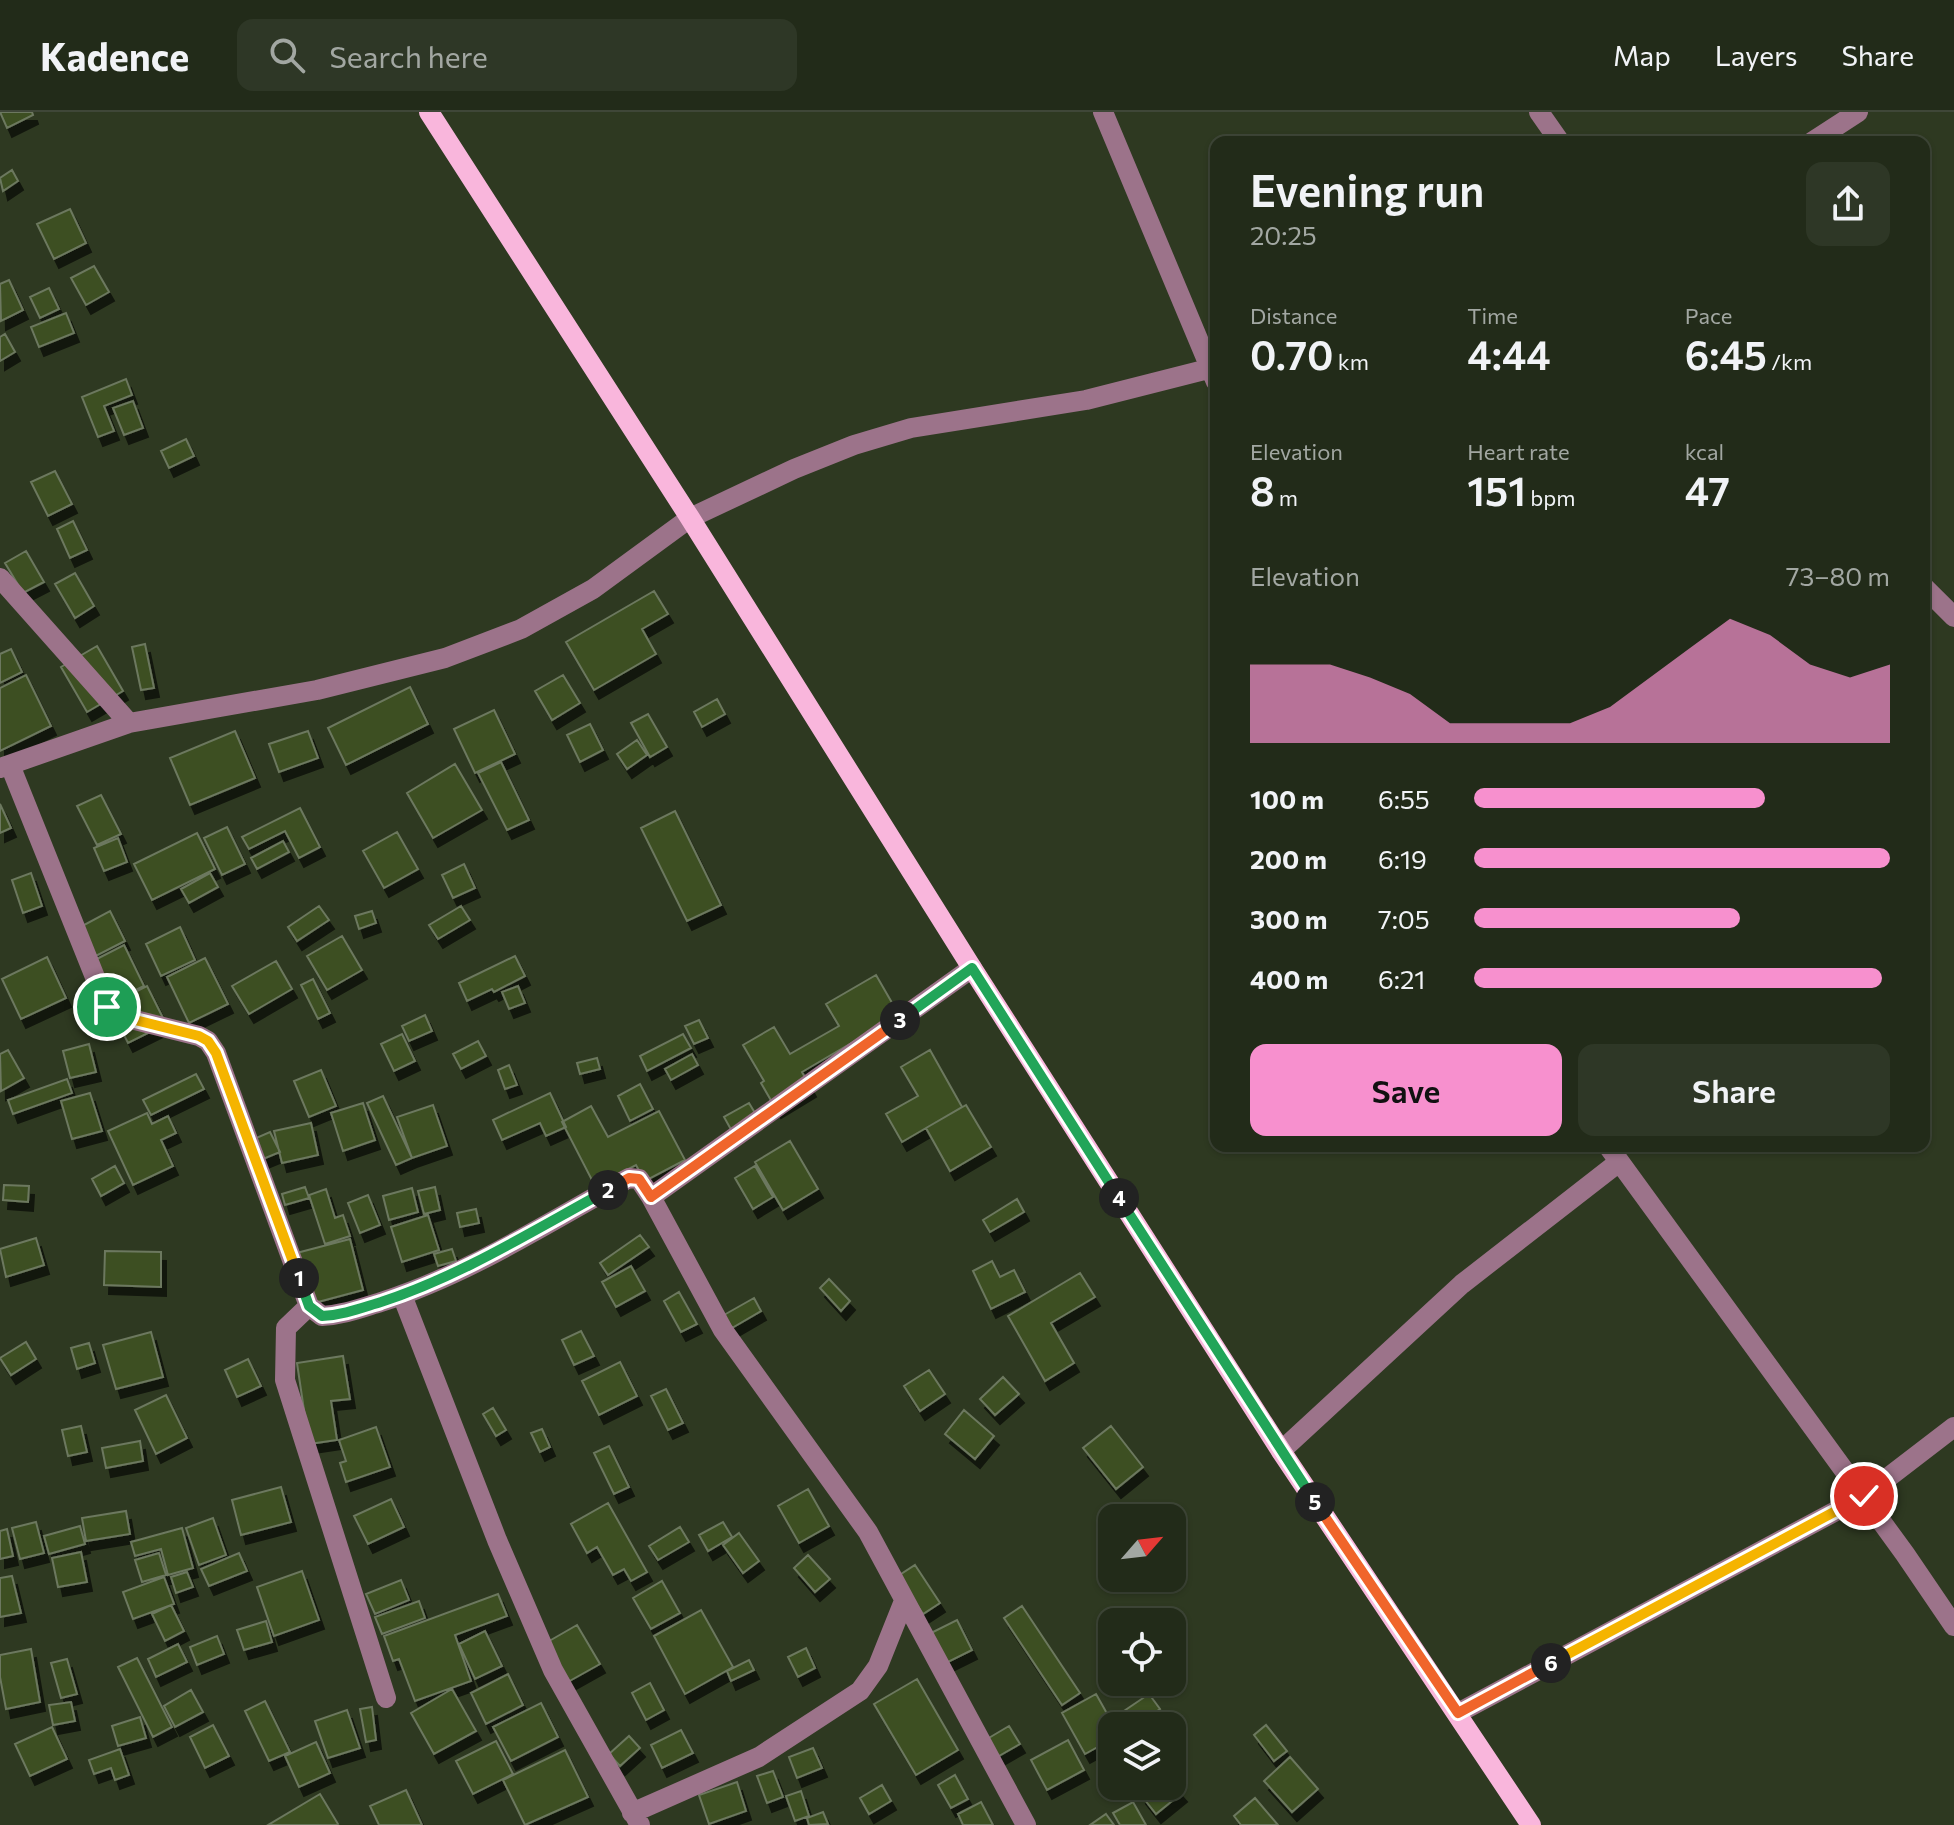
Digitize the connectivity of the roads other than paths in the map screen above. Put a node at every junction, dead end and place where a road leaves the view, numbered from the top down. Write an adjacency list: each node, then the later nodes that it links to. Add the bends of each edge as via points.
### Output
1 (429, 112): 9 (main road)
2 (1103, 112): 7 (street)
3 (1539, 112): 5 (street)
4 (1858, 112): 6 (street)
5 (1556, 136)
6 (1821, 136)
7 (1210, 364)
8 (1210, 374): 9 (street, via 911,428 794,469)
9 (690, 518): 13 (street, via 593,589 521,629 445,658 317,690); 15 (main road)
10 (0, 578): 13 (street)
11 (1930, 593): 12 (street)
12 (1954, 617)
13 (129, 723): 14 (street)
14 (5, 766): 19 (street, via 107,1007 119,1016 199,1036 216,1053)
15 (972, 968): 17 (street); 21 (main road)
16 (1613, 1154): 21 (street); 22 (street)
17 (651, 1197): 18 (street, via 639,1179 629,1178 472,1264); 23 (street, via 723,1330 868,1532)
18 (402, 1295): 19 (street, via 338,1315 322,1316); 27 (street, via 553,1670)
19 (309, 1306): 25 (street, via 286,1328 285,1380)
20 (1954, 1427): 22 (street)
21 (1281, 1451): 26 (main road)
22 (1864, 1496): 24 (street); 26 (street)
23 (904, 1601): 27 (street, via 878,1666 860,1691 759,1757); 28 (street)
24 (1954, 1626)
25 (386, 1698)
26 (1458, 1713): 29 (main road)
27 (636, 1819)
28 (1026, 1825)
29 (1531, 1825)

